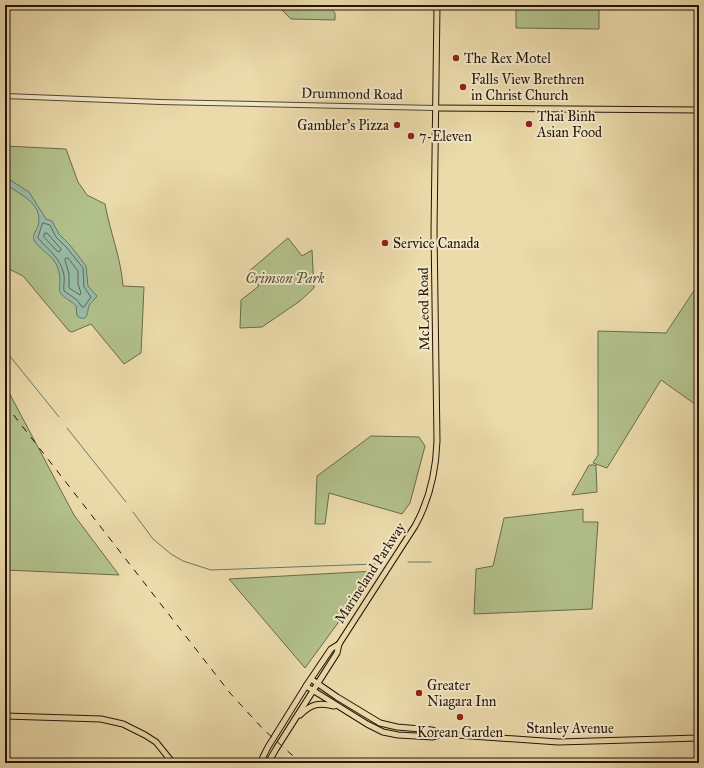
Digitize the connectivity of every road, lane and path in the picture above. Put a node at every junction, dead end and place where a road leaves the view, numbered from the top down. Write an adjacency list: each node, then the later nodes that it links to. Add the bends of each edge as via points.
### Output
1 (437, 5): 3 (main road, McLeod Road)
2 (5, 96): 3 (street, Drummond Road)
3 (435, 108): 4 (main road, Drummond Road); 5 (main road, McLeod Road, via 437,460 431,489)
4 (699, 110)
5 (421, 515): 6 (main road, Marineland Parkway, via 409,538)
6 (339, 644): 7 (main road, Marineland Parkway, via 331,649); 8 (main road, Marineland Parkway, via 337,653)
7 (311, 679): 8 (main road, Stanley Avenue); 9 (main road, Marineland Parkway)
8 (317, 683): 10 (main road, Marineland Parkway); 14 (main road, Stanley Avenue, via 380,723 432,730)
9 (306, 686): 10 (main road, Stanley Avenue); 17 (main road, Marineland Parkway)
10 (313, 690): 11 (main road, Stanley Avenue); 13 (main road, Marineland Parkway)
11 (338, 707): 13 (main road, via 314,704); 14 (main road, Stanley Avenue, via 383,732 433,737)
12 (5, 716): 16 (main road, via 101,719 124,724 156,742)
13 (292, 722): 18 (main road, Marineland Parkway)
14 (442, 734): 15 (main road, Stanley Avenue, via 558,742)
15 (699, 738)
16 (174, 763)
17 (259, 763)
18 (268, 763)

